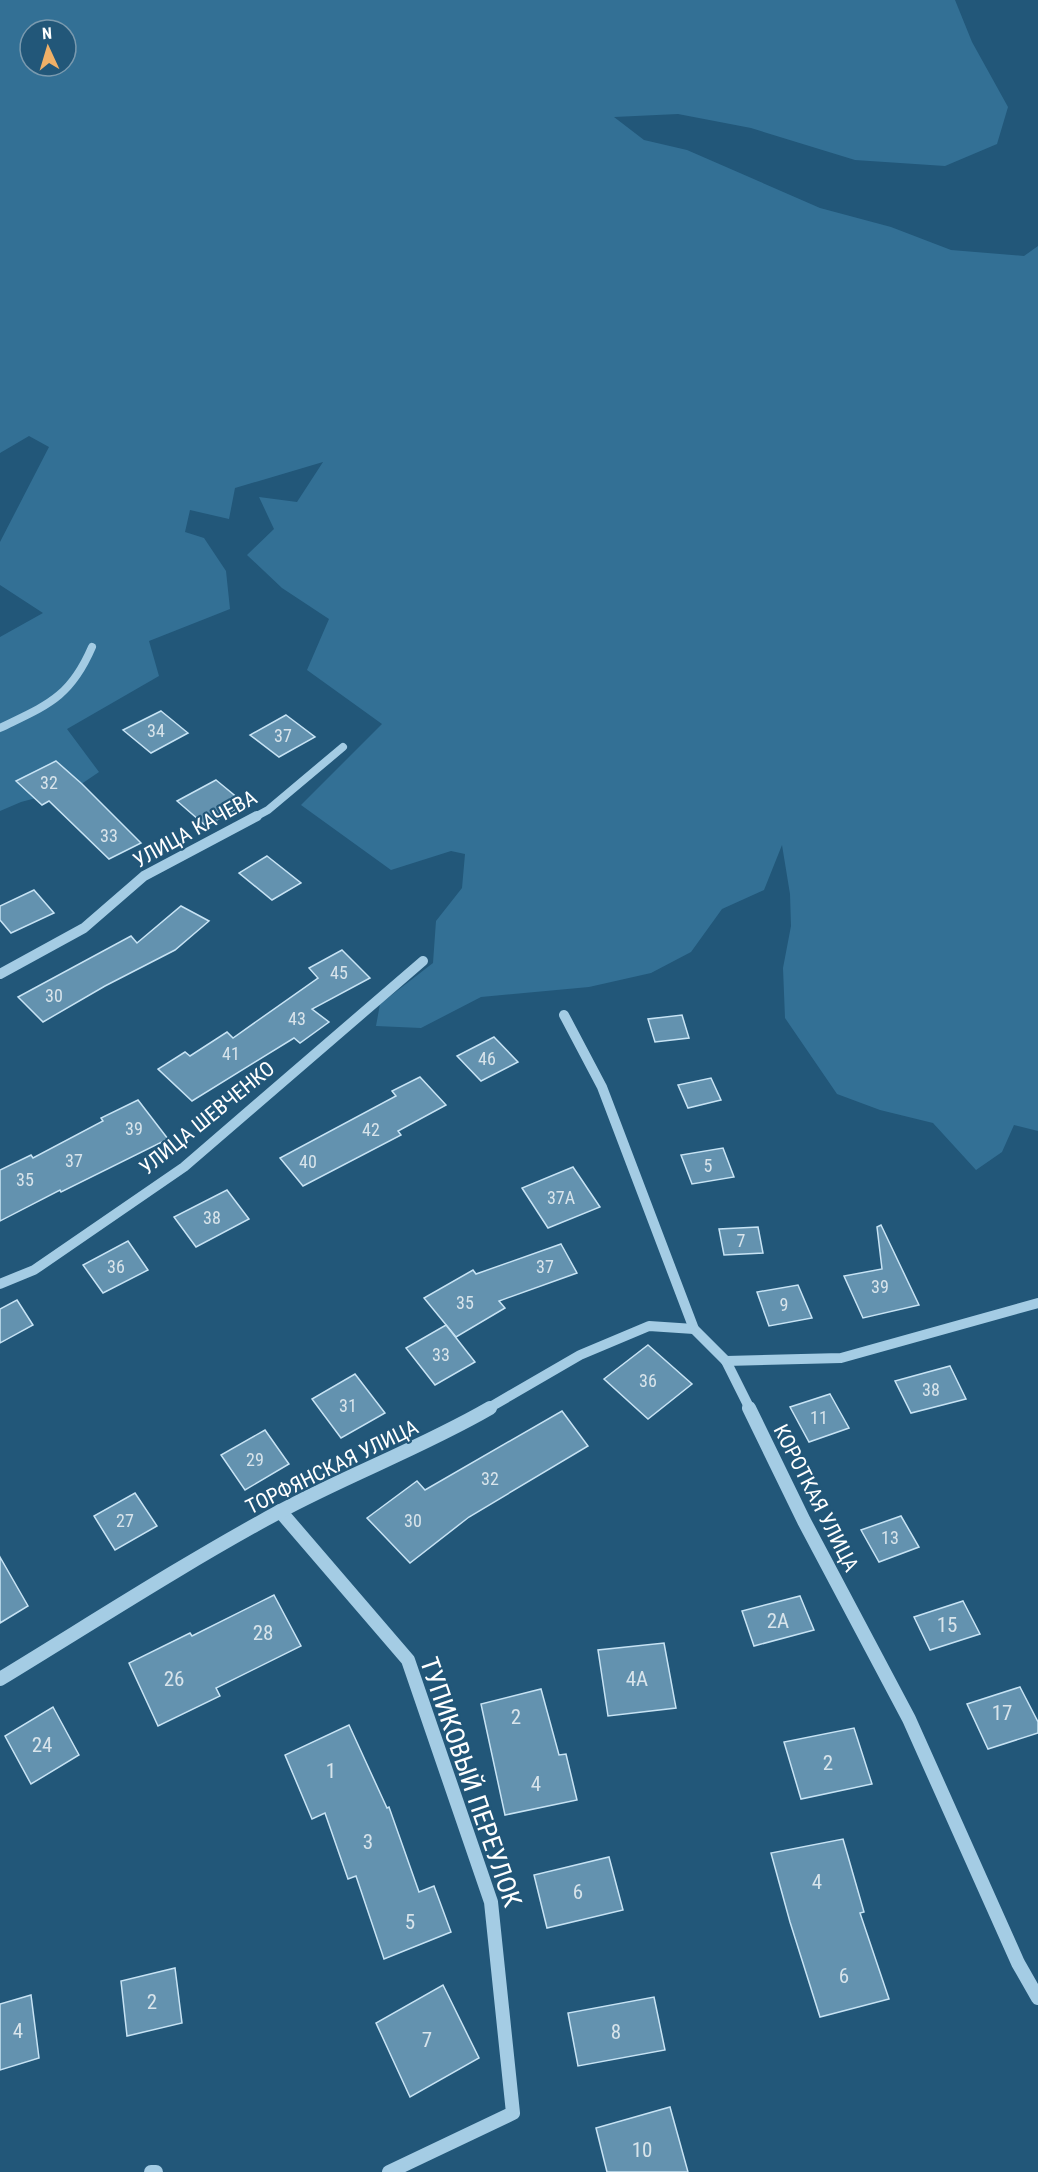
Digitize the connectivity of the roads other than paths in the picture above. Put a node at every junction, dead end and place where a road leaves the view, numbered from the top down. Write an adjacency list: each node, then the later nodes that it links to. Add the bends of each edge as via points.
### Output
1 (92, 647): 2 (street, via 81,672 53,702)
2 (0, 728)
3 (343, 747): 5 (street, УЛИЦА КАЧЕВА, via 268,810 144,876 84,928)
4 (423, 961): 7 (street, УЛИЦА ШЕВЧЕНКО, via 184,1167 34,1270)
5 (0, 974)
6 (564, 1015): 9 (street, КОРОТКАЯ УЛИЦА, via 602,1087)
7 (0, 1284)
8 (1038, 1302): 10 (street, via 841,1358)
9 (694, 1329): 10 (street, КОРОТКАЯ УЛИЦА); 11 (street, ТОРФЯНСКАЯ УЛИЦА, via 649,1326 580,1355 445,1434)
10 (726, 1361): 13 (street, КОРОТКАЯ УЛИЦА, via 804,1521 909,1719 1018,1962)
11 (280, 1511): 12 (street, ТОРФЯНСКАЯ УЛИЦА); 16 (street, ТУПИКОВЫЙ ПЕРЕУЛОК, via 408,1660 491,1902 513,2113)
12 (0, 1679)
13 (1038, 1998)
14 (151, 2172): 15 (street)
15 (156, 2172)
16 (389, 2172)

